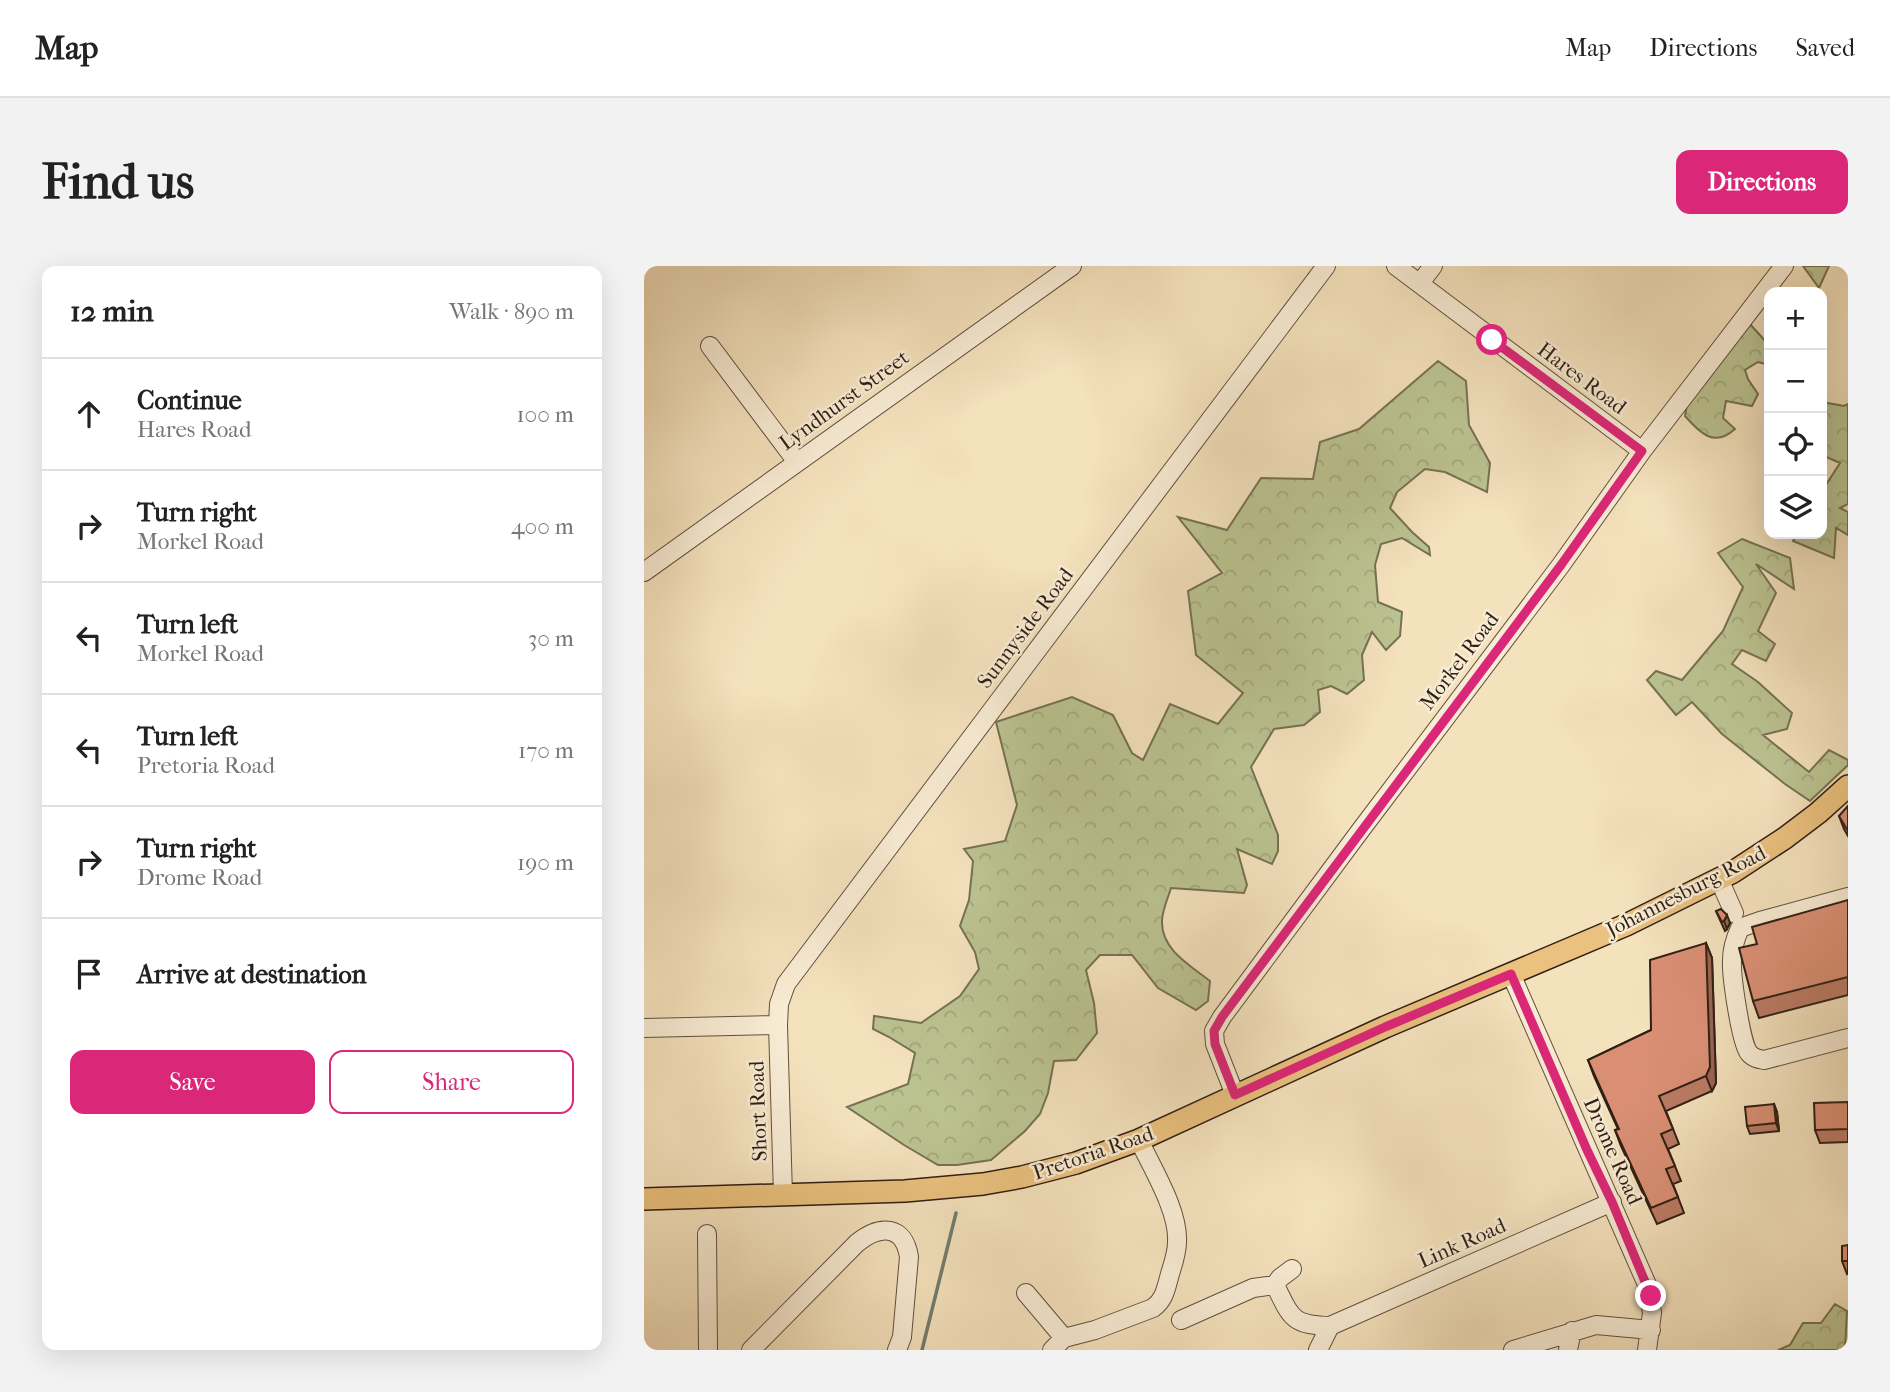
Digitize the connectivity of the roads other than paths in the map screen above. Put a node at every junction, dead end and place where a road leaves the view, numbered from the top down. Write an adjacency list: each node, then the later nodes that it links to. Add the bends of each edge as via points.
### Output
1 (1072, 266): 9 (street, Lyndhurst Street)
2 (1326, 266): 16 (street, Sunnyside Road, via 786,984)
3 (1396, 266): 6 (street, Hares Road)
4 (1433, 266): 6 (street)
5 (1784, 266): 8 (street, Morkel Road)
6 (1420, 284): 8 (street, Hares Road)
7 (710, 346): 9 (street)
8 (1642, 451): 19 (street, Morkel Road, via 1222,1017 1214,1031 1215,1044)
9 (797, 462): 10 (street, Lyndhurst Street)
10 (644, 572)
11 (1848, 786): 12 (main road, Johannesburg Road, via 1784,838)
12 (1719, 879): 14 (street); 15 (main road, Johannesburg Road)
13 (1848, 897): 14 (street, via 1760,921)
14 (1738, 922): 18 (street, via 1731,962 1748,1053 1764,1059)
15 (1511, 974): 19 (main road, Pretoria Road); 23 (street, Drome Road)
16 (778, 1025): 17 (street); 21 (street, Short Road)
17 (644, 1028)
18 (1848, 1038)
19 (1235, 1095): 20 (main road, Pretoria Road)
20 (1139, 1140): 21 (main road, Pretoria Road, via 1076,1163 983,1184); 32 (street, via 1177,1231 1164,1296 1153,1308)
21 (783, 1195): 22 (main road, Pretoria Road)
22 (644, 1199)
23 (1612, 1202): 29 (street, Link Road); 30 (street, Drome Road, via 1648,1287)
24 (707, 1234): 33 (street)
25 (1293, 1269): 26 (street)
26 (1275, 1285): 28 (street, via 1253,1288); 29 (street, via 1291,1316 1302,1324)
27 (1026, 1293): 32 (street)
28 (1181, 1320)
29 (1330, 1326): 36 (street)
30 (1651, 1330): 31 (street, via 1604,1324); 39 (street, Drome Road)
31 (1572, 1331): 37 (street); 38 (street)
32 (1058, 1344)
33 (708, 1350)
34 (751, 1350): 35 (street, via 857,1242 889,1230 904,1240 909,1257)
35 (897, 1350)
36 (1318, 1350)
37 (1513, 1350)
38 (1568, 1350)
39 (1647, 1350)

